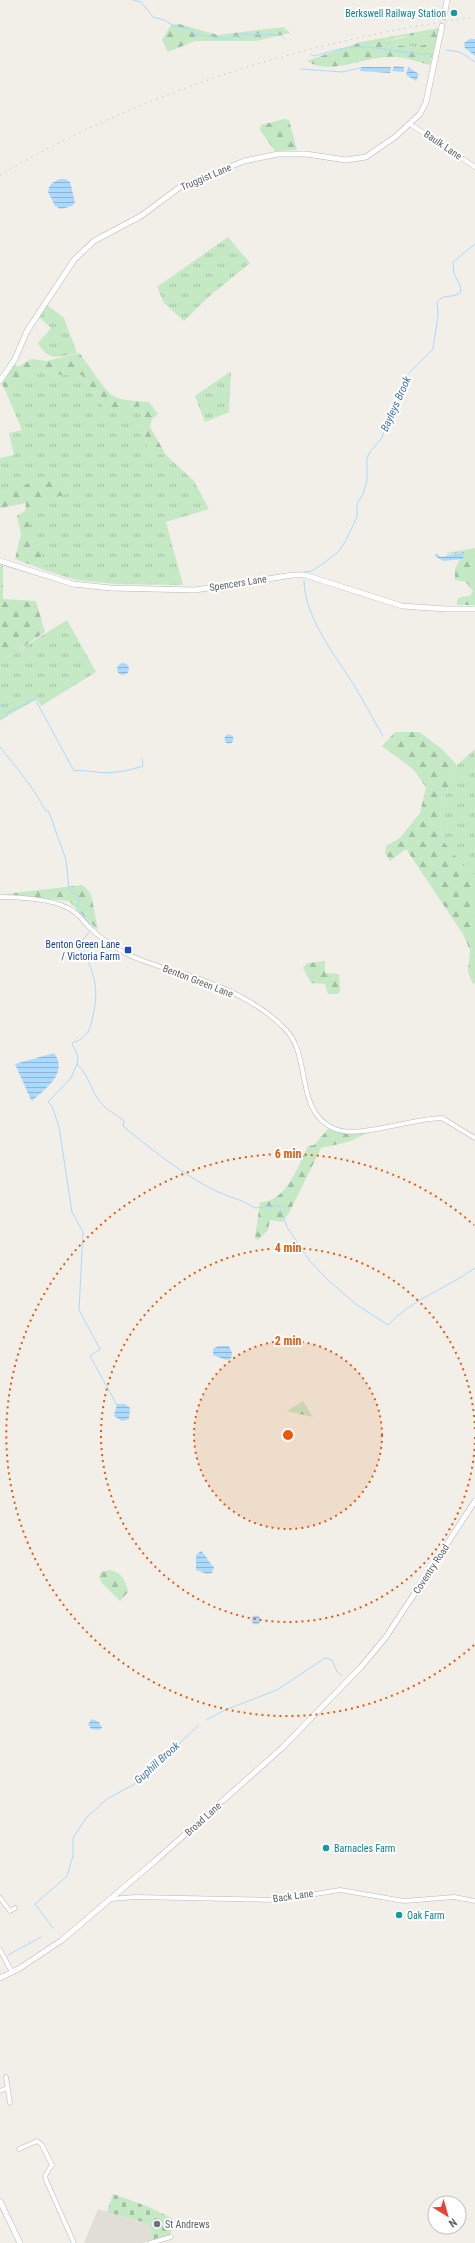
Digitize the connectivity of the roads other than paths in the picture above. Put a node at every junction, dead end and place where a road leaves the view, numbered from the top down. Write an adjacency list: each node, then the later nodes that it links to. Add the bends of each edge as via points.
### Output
1 (447, 0): 2 (street)
2 (444, 17)
3 (442, 26): 4 (street, Truggist Lane, via 426,102)
4 (410, 124): 5 (street, Baulk Lane); 6 (street, Truggist Lane, via 374,154 366,157 346,160 306,154 278,154 244,161 180,187 141,216 94,241 74,260 27,331 15,359)
5 (475, 167)
6 (0, 381)
7 (0, 561): 8 (street, Spencers Lane, via 73,584 111,588 195,590 305,575 402,606 446,610)
8 (475, 609)
9 (0, 897): 10 (street, Benton Green Lane, via 68,907 101,938 127,954 222,988 260,1008 295,1041 304,1086 311,1103 319,1117 334,1128 353,1132 442,1118)
10 (475, 1138)
11 (475, 1501): 12 (street, Coventry Road)
12 (386, 1637): 13 (street, Broad Lane, via 361,1667 282,1748)
13 (110, 1899): 15 (street, Back Lane, via 136,1897 279,1900 340,1890 404,1901 448,1897); 18 (street, Broad Lane, via 47,1951)
14 (0, 1900): 16 (street, via 10,1911)
15 (475, 1901)
16 (15, 1908)
17 (0, 1950): 18 (street)
18 (12, 1972): 19 (street, Broad Lane)
19 (0, 1978)
20 (6, 2077): 21 (street)
21 (7, 2088): 22 (street); 23 (street)
22 (0, 2091)
23 (10, 2103)
24 (19, 2149): 28 (street, via 37,2141 42,2145 52,2165 46,2180)
25 (0, 2201): 27 (street)
26 (171, 2237): 29 (street)
27 (20, 2243)
28 (74, 2243)
29 (150, 2243)

